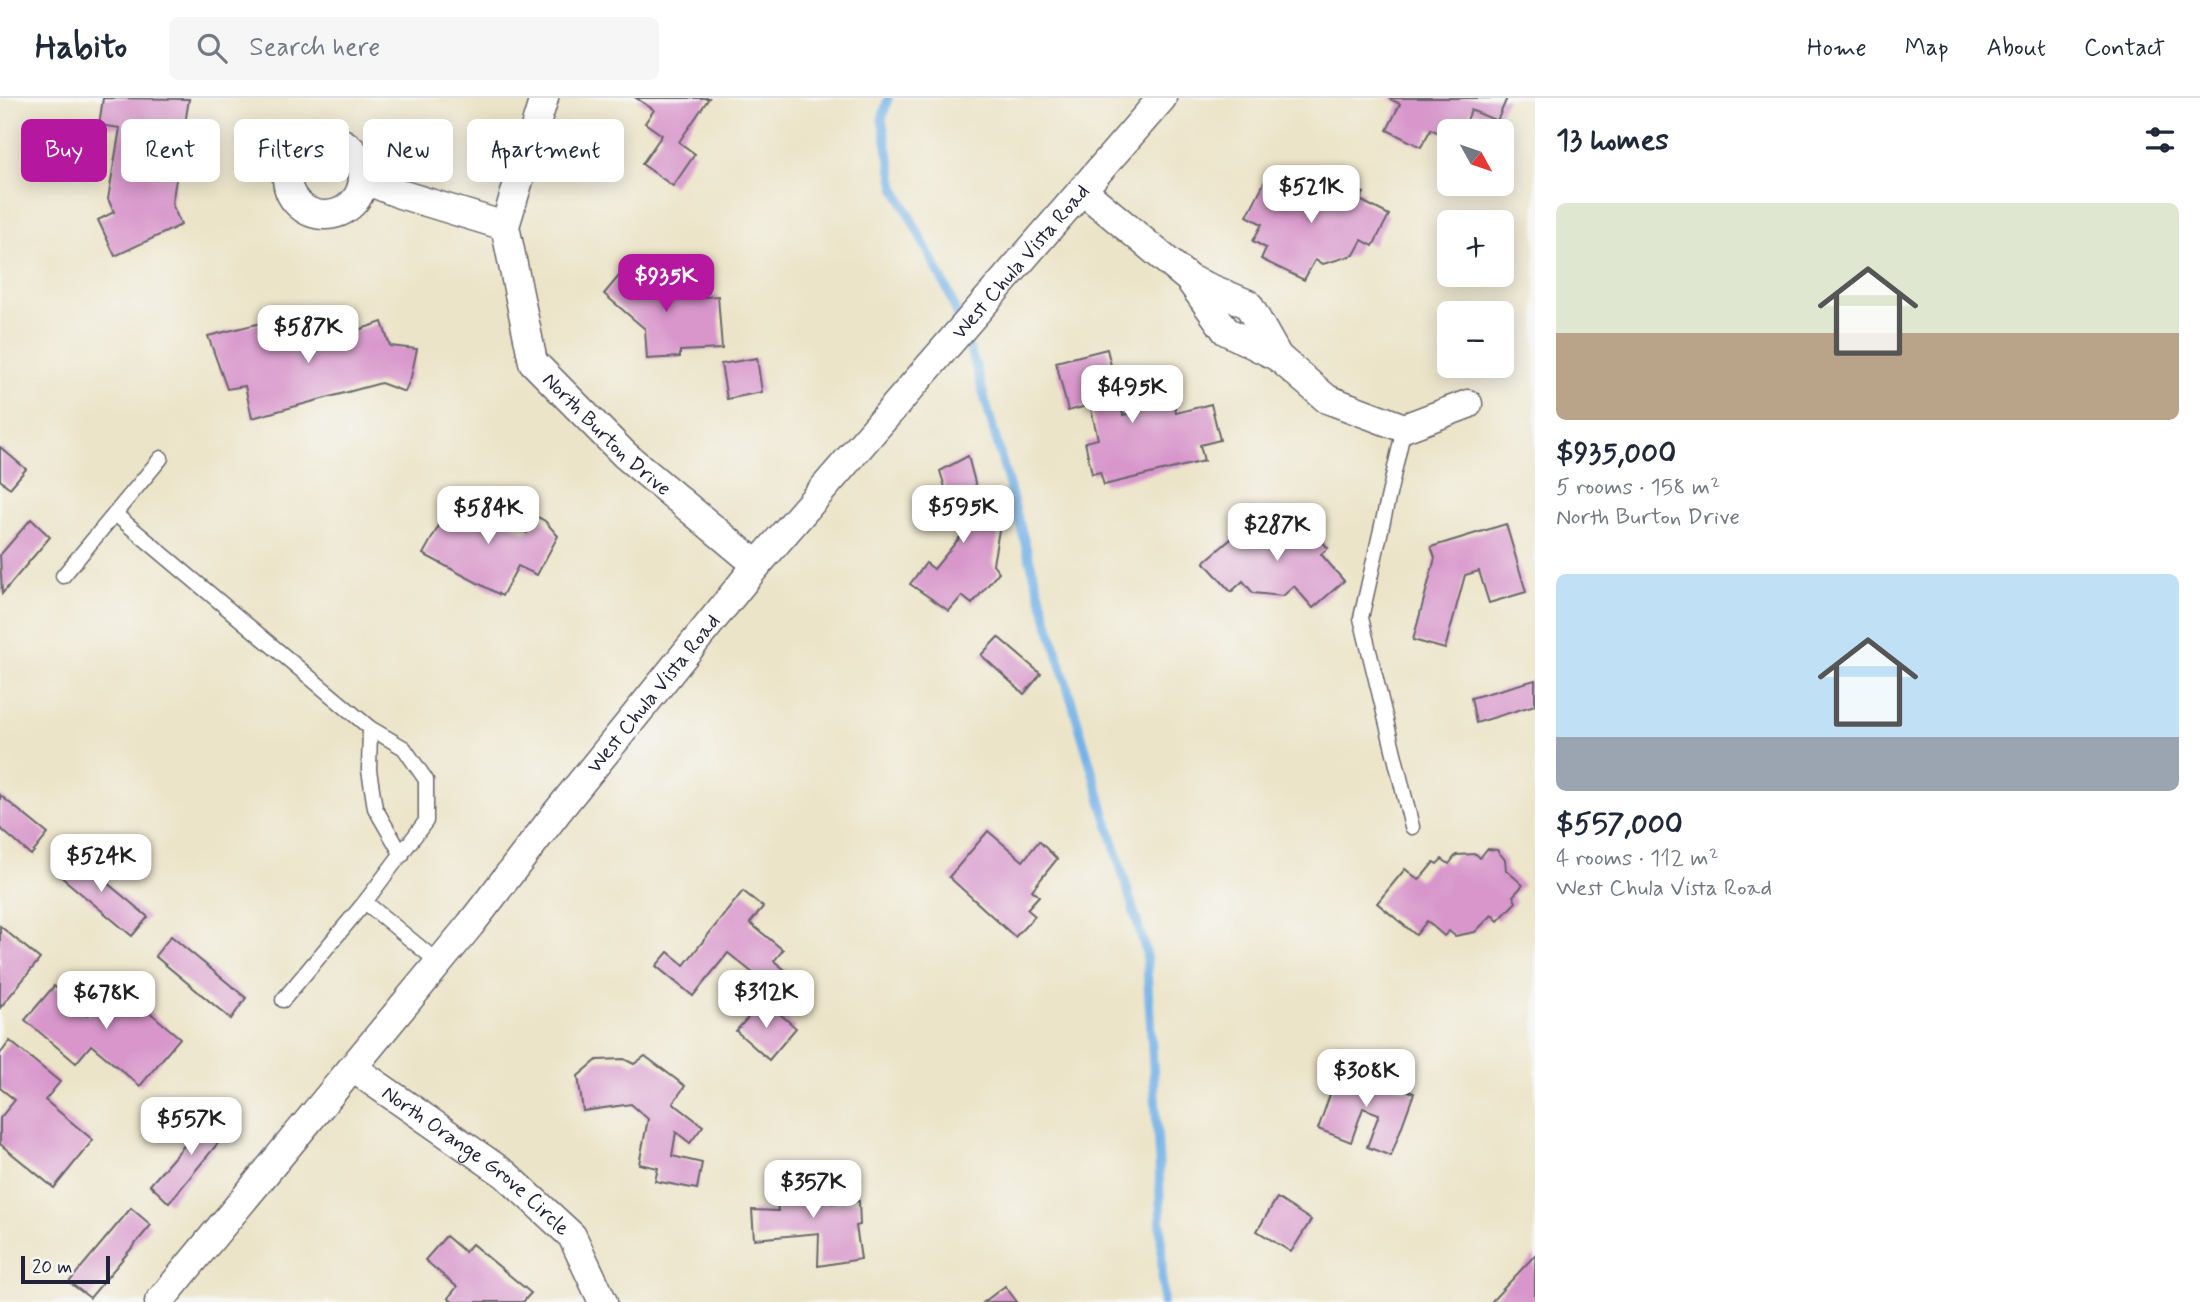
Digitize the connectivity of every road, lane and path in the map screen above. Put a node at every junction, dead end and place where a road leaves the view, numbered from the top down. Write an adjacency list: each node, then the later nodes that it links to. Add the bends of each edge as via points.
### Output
1 (544, 98): 5 (street)
2 (1162, 98): 4 (street, West Chula Vista Road)
3 (370, 182): 5 (street)
4 (1082, 190): 7 (street, via 1189,279 1248,304 1278,358 1327,399); 10 (street, West Chula Vista Road)
5 (505, 226): 10 (street, North Burton Drive, via 533,362 625,455)
6 (1468, 404): 7 (street)
7 (1404, 428): 13 (lane, via 1361,618)
8 (161, 458): 9 (lane)
9 (115, 514): 11 (lane); 12 (lane)
10 (757, 565): 16 (street, West Chula Vista Road)
11 (63, 576)
12 (370, 728): 14 (lane, via 374,808); 14 (lane, via 404,748 426,780 426,821)
13 (1412, 827)
14 (402, 855): 15 (lane)
15 (365, 902): 16 (lane); 17 (lane)
16 (439, 963): 18 (street, West Chula Vista Road)
17 (284, 1000)
18 (353, 1068): 19 (street, West Chula Vista Road); 20 (street, North Orange Grove Circle, via 505,1174 572,1236)
19 (159, 1302)
20 (603, 1302)

